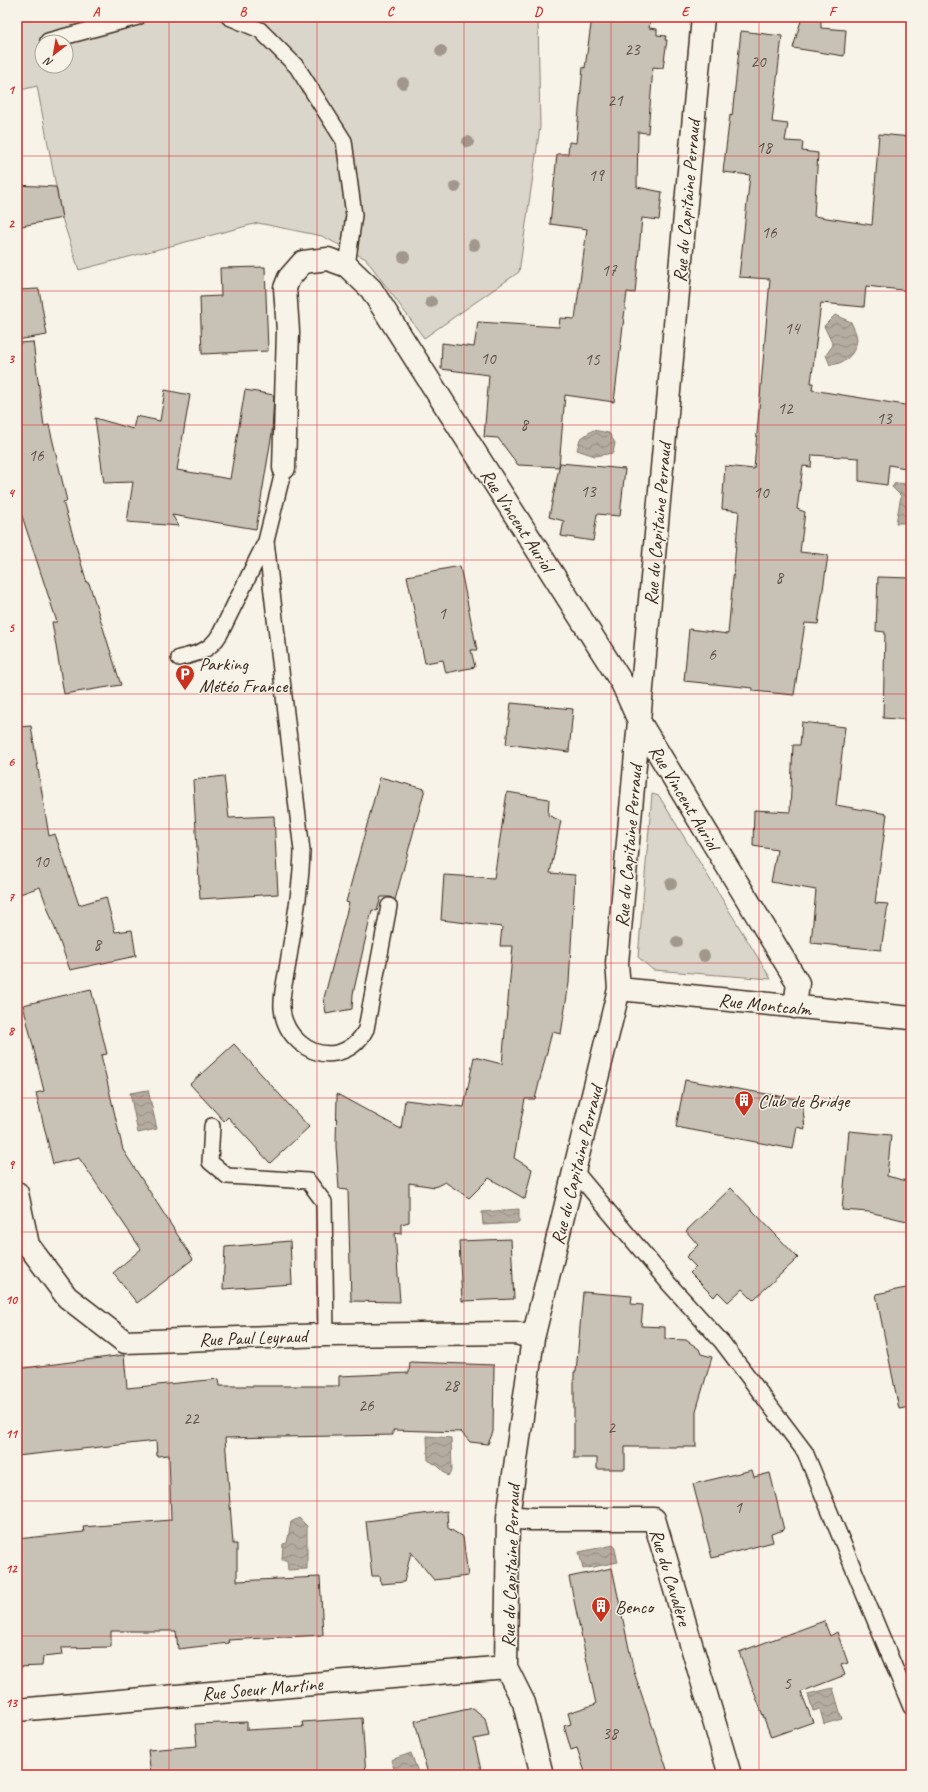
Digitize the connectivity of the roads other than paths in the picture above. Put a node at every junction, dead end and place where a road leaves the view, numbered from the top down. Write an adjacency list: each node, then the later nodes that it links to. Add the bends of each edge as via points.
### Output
1 (138, 17): 4 (lane)
2 (230, 17): 5 (lane, via 260,30 297,67 344,141 354,215)
3 (703, 17): 9 (street, Rue du Capitaine Perraud)
4 (74, 34)
5 (347, 266): 6 (street, Rue Vincent Auriol, via 328,259 303,262 295,269 286,288 288,331); 9 (street, Rue Vincent Auriol, via 370,289 622,683)
6 (284, 468): 7 (lane)
7 (266, 541): 8 (lane, via 217,640 201,653); 10 (lane, via 302,850 301,877 282,1008 290,1031 306,1047 321,1054 337,1052 351,1047 362,1036 366,1029)
8 (179, 658)
9 (639, 721): 11 (street, Rue du Capitaine Perraud, via 617,963); 12 (street, Rue Vincent Auriol, via 798,983)
10 (389, 906)
11 (619, 989): 12 (street, Rue Montcalm); 15 (street, Rue du Capitaine Perraud)
12 (795, 1007): 13 (street, Rue Montcalm)
13 (911, 1018)
14 (212, 1126): 18 (lane, via 210,1162 227,1176 308,1181 324,1202)
15 (574, 1170): 19 (street, Rue du Capitaine Perraud); 22 (lane, via 670,1285 722,1342 805,1452)
16 (17, 1193): 17 (street)
17 (23, 1240): 18 (street, Rue Paul Leyraud, via 67,1297 125,1342)
18 (326, 1335): 19 (street, Rue Paul Leyraud, via 516,1333)
19 (533, 1338): 20 (street, Rue du Capitaine Perraud)
20 (508, 1517): 21 (street, Rue du Capitaine Perraud); 25 (street, Rue du Cavalère, via 654,1519)
21 (506, 1667): 23 (street, Rue Soeur Martine); 24 (street, via 524,1703)
22 (911, 1707)
23 (17, 1710)
24 (542, 1775)
25 (730, 1775)

